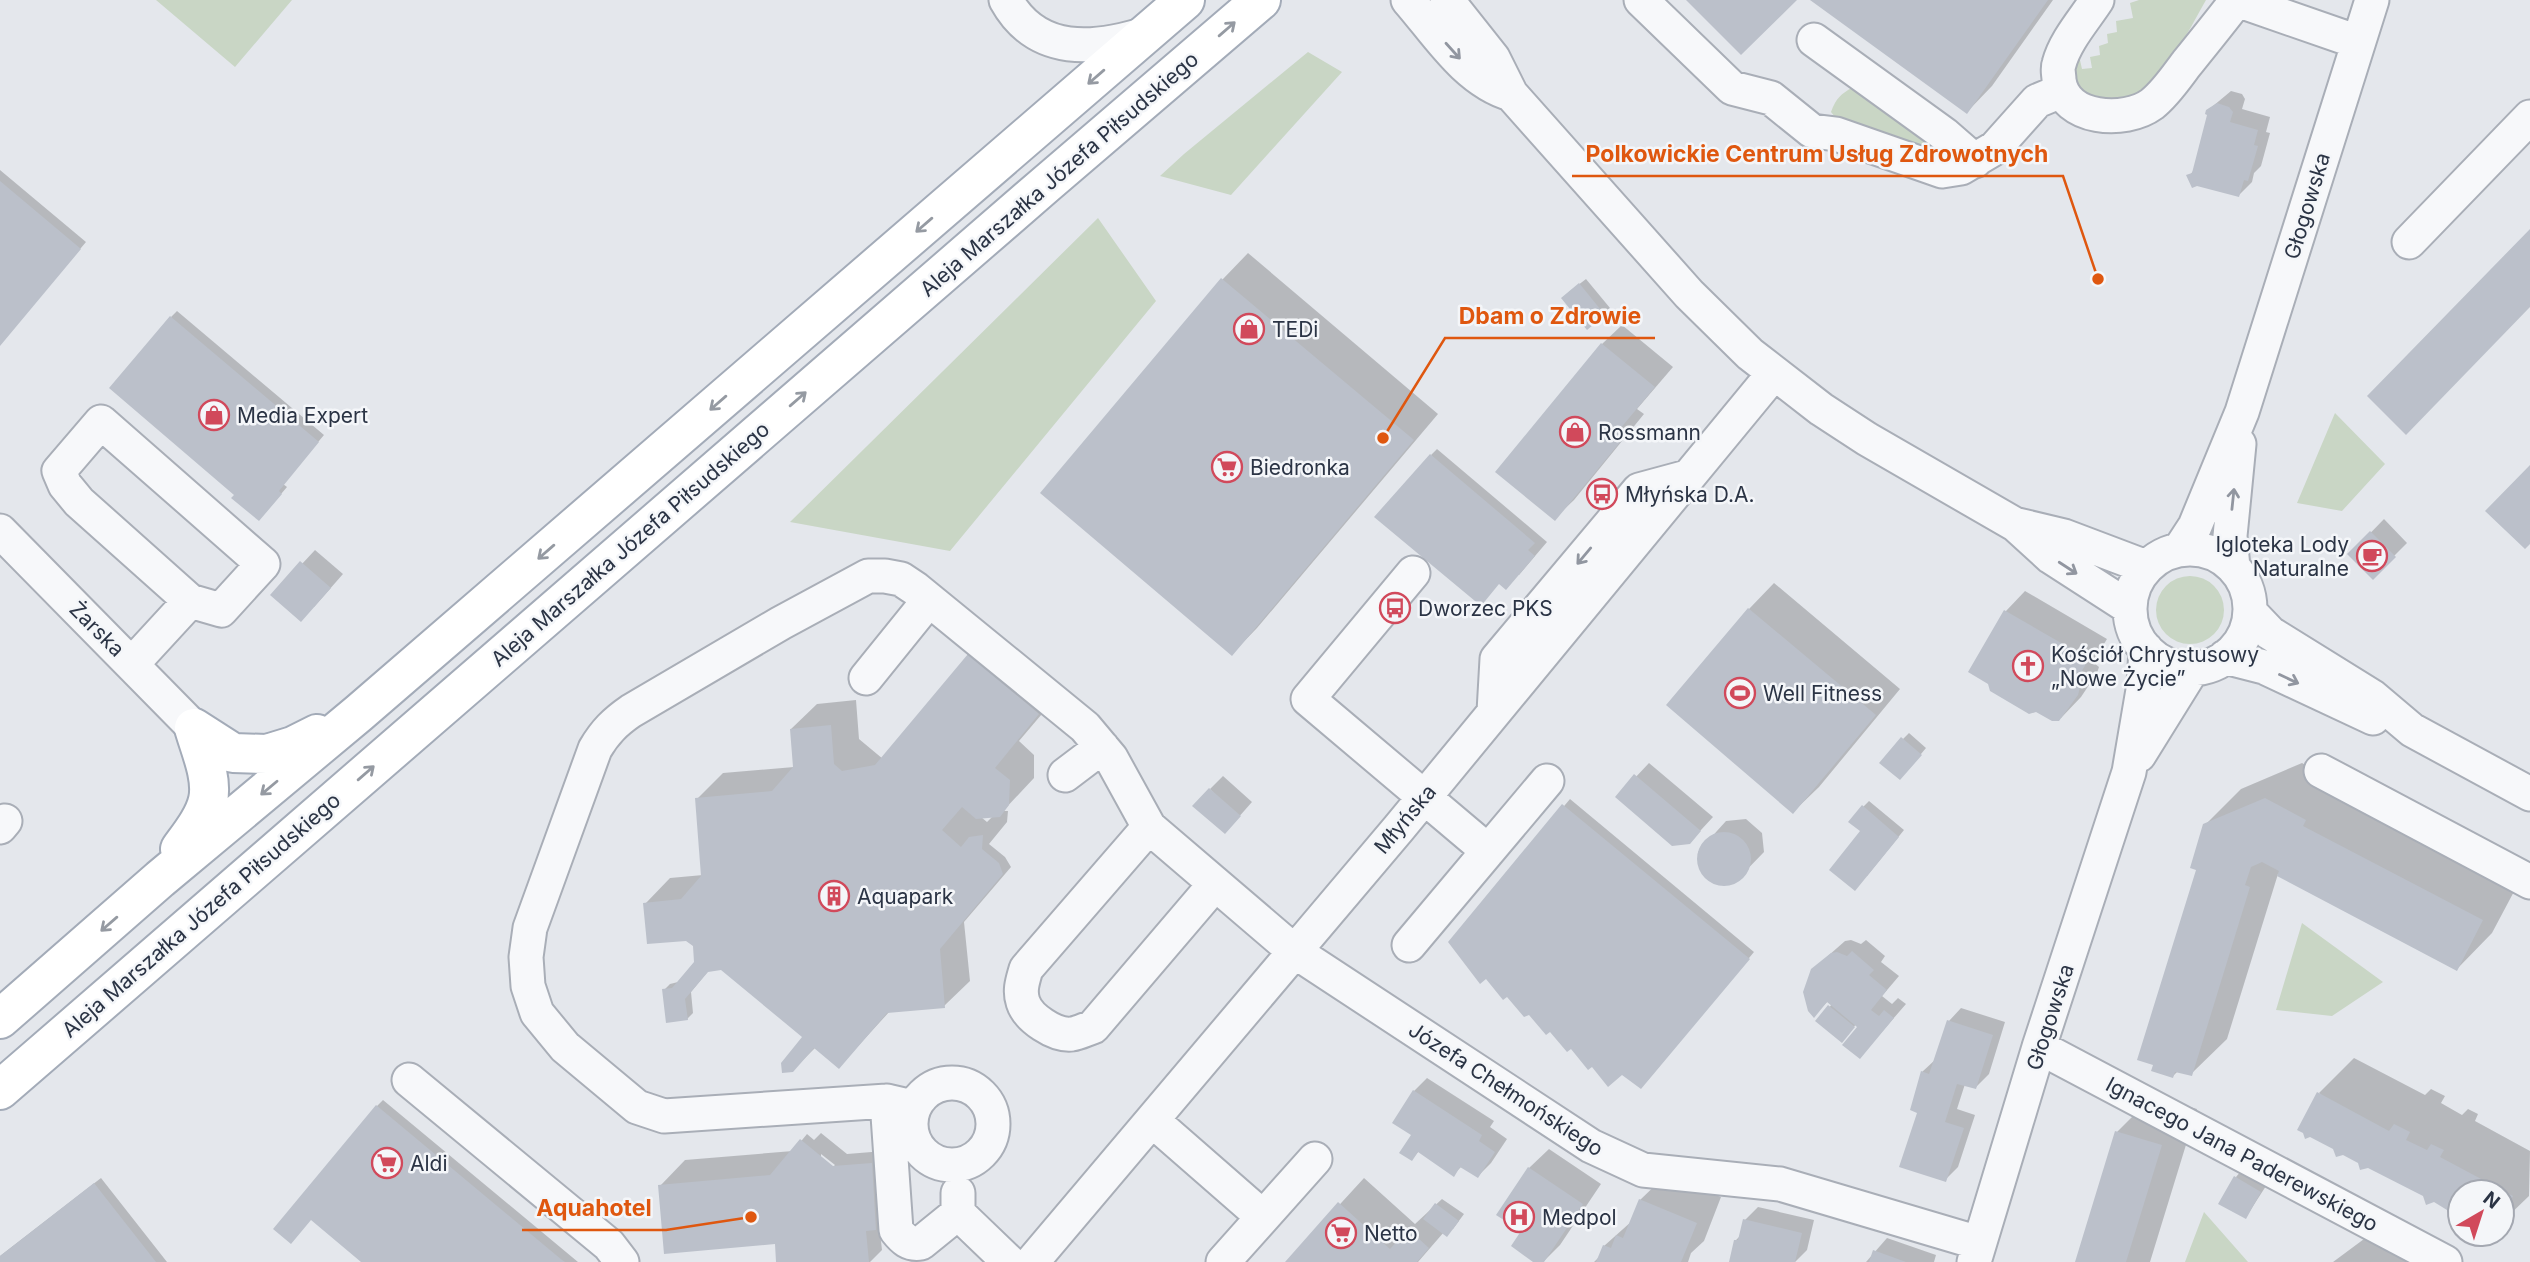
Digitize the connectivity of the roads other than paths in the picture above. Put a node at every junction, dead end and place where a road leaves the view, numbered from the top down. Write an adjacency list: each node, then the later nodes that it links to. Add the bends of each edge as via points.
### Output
1 (1006, 0): 10 (street, via 1038,34 1064,44 1093,46)
2 (1185, 0): 10 (main road)
3 (1261, 0): 55 (main road, Aleja Marszałka Józefa Piłsudskiego, one-way to 3)
4 (1408, 0): 14 (street, one-way to 14, via 1477,76)
5 (1447, 0): 14 (street, via 1493,58)
6 (1641, 0): 16 (street, via 1732,88 1771,98 1812,131 1836,134 1942,171)
7 (2097, 0): 13 (street, via 2058,67)
8 (2237, 0): 12 (street); 13 (street, via 2151,105 2102,116 2085,111)
9 (2372, 0): 12 (street, Głogowska)
10 (1148, 33): 35 (main road, one-way to 35)
11 (1814, 40): 16 (street)
12 (2358, 42): 19 (street, Głogowska)
13 (2061, 91): 16 (street, via 2037,102 1995,148)
14 (1511, 94): 18 (street, via 1714,320)
15 (2530, 117): 17 (street)
16 (1976, 161)
17 (2409, 242)
18 (1774, 373): 20 (street, via 1867,439); 44 (street, Młyńska)
19 (2242, 411): 22 (street, Głogowska); 24 (street, Głogowska, one-way to 19, via 2230,526)
20 (2016, 525): 23 (street, via 2064,536); 28 (street, one-way to 28, via 2051,557)
21 (0, 531): 32 (street, Żarska)
22 (2180, 550): 23 (street); 24 (street, via 2210,552)
23 (2146, 567): 28 (street, via 2135,584)
24 (2233, 567): 29 (street, via 2245,585)
25 (1413, 572): 44 (street, via 1308,699)
26 (929, 600): 34 (street); 38 (street, via 1085,727); 56 (street, via 901,579 869,576 614,723 595,749 530,928 526,957 528,986 537,1013 565,1047 637,1107 664,1116)
27 (190, 601): 27 (street, via 221,610 263,564 101,422 59,471 65,485); 32 (street)
28 (2130, 608): 30 (street, via 2132,625)
29 (2250, 612): 31 (street, via 2241,639); 37 (street, via 2270,633 2373,697)
30 (2146, 649): 33 (street, via 2167,664); 40 (street, Głogowska)
31 (2225, 657): 33 (street); 37 (street, one-way to 37, via 2264,667 2364,714)
32 (132, 664): 36 (street, Żarska)
33 (2193, 668): 40 (street, Głogowska)
34 (866, 678)
35 (359, 713): 36 (main road, via 267,754 233,753); 47 (main road, one-way to 47)
36 (194, 728): 47 (main road, via 207,774 208,800)
37 (2412, 730): 43 (street)
38 (1102, 747): 41 (street); 45 (street)
39 (2321, 771): 48 (street)
40 (2129, 772): 53 (street, Głogowska)
41 (1065, 775)
42 (1547, 781): 46 (street)
43 (2530, 794)
44 (1424, 797): 46 (street); 51 (street, Młyńska)
45 (1149, 827): 49 (street, Józefa Chełmońskiego); 49 (street, via 1026,969 1020,987 1023,1003 1036,1018 1052,1030 1070,1034 1093,1027)
46 (1488, 851): 50 (street)
47 (160, 878): 52 (main road, one-way to 52)
48 (2530, 882)
49 (1215, 884): 51 (street, Józefa Chełmońskiego)
50 (1409, 945)
51 (1294, 951): 57 (street, Młyńska); 62 (street, Józefa Chełmońskiego, via 1591,1146 1622,1161 1660,1173 1780,1184)
52 (0, 1019)
53 (2039, 1047): 62 (street, Głogowska); 67 (street, Ignacego Jana Paderewskiego)
54 (409, 1080): 63 (street, via 609,1245)
55 (0, 1090)
56 (900, 1104): 59 (street, via 924,1156); 59 (street, via 938,1084 956,1082 972,1087 985,1099 993,1132 980,1154); 60 (street, via 896,1230 914,1244)
57 (1153, 1121): 61 (street); 65 (street, Młyńska)
58 (1315, 1159): 61 (street)
59 (957, 1166): 60 (street)
60 (958, 1213): 64 (street)
61 (1264, 1217): 66 (street)
62 (1976, 1253)
63 (622, 1262)
64 (1009, 1262)
65 (1032, 1262)
66 (1223, 1262)
67 (2445, 1262)

